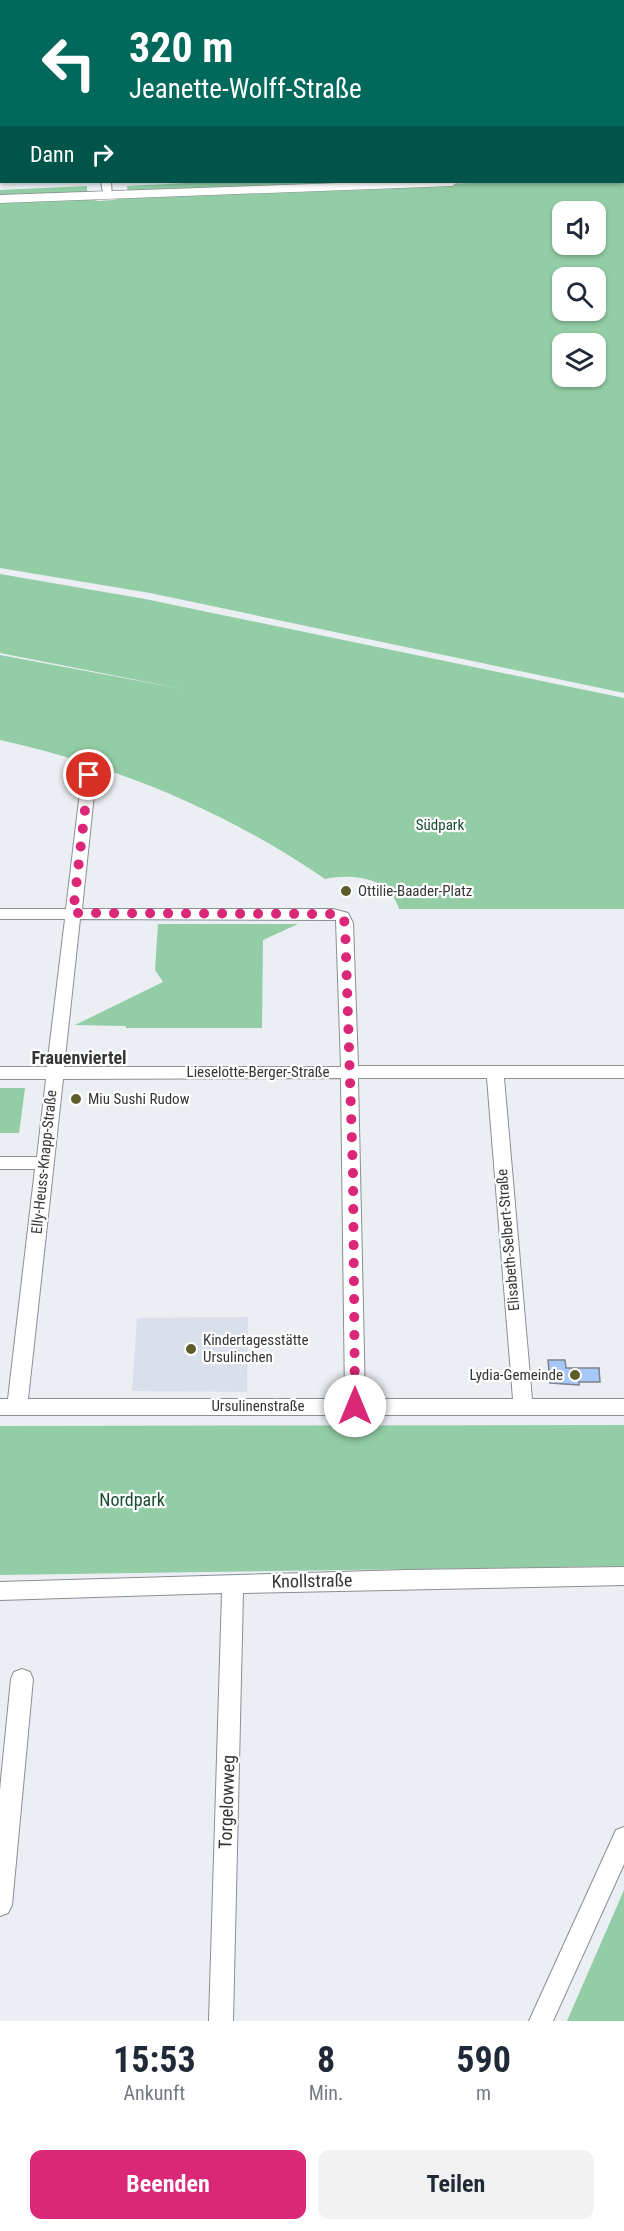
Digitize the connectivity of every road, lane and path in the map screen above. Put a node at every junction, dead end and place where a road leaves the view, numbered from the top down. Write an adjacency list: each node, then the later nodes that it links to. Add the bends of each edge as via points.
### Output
1 (148, 183): 3 (street)
2 (383, 183): 3 (street)
3 (107, 187): 4 (street); 5 (street)
4 (0, 188)
5 (0, 199)
6 (89, 775): 7 (street, Elly-Heuss-Knapp-Straße)
7 (73, 913): 8 (street); 9 (street, via 342,916); 13 (street, Elly-Heuss-Knapp-Straße)
8 (0, 914)
9 (349, 1072): 10 (street, Lieselotte-Berger-Straße); 13 (street, Lieselotte-Berger-Straße); 16 (street)
10 (495, 1072): 11 (street, Lieselotte-Berger-Straße); 18 (street, Elisabeth-Selbert-Straße)
11 (624, 1072)
12 (0, 1073): 13 (street, Lieselotte-Berger-Straße)
13 (54, 1073): 15 (street, Elly-Heuss-Knapp-Straße)
14 (0, 1163): 15 (street)
15 (43, 1164): 17 (street, Elly-Heuss-Knapp-Straße)
16 (355, 1406): 17 (street, Ursulinenstraße); 18 (street, Ursulinenstraße)
17 (8, 1407)
18 (523, 1407): 19 (street, Ursulinenstraße)
19 (624, 1407)
20 (624, 1576): 21 (street, Knollstraße)
21 (233, 1584): 22 (street, Knollstraße); 26 (street, Torgelowweg)
22 (0, 1591)
23 (22, 1679): 25 (street)
24 (624, 1838): 27 (street)
25 (0, 1905)
26 (221, 2021)
27 (541, 2021)

